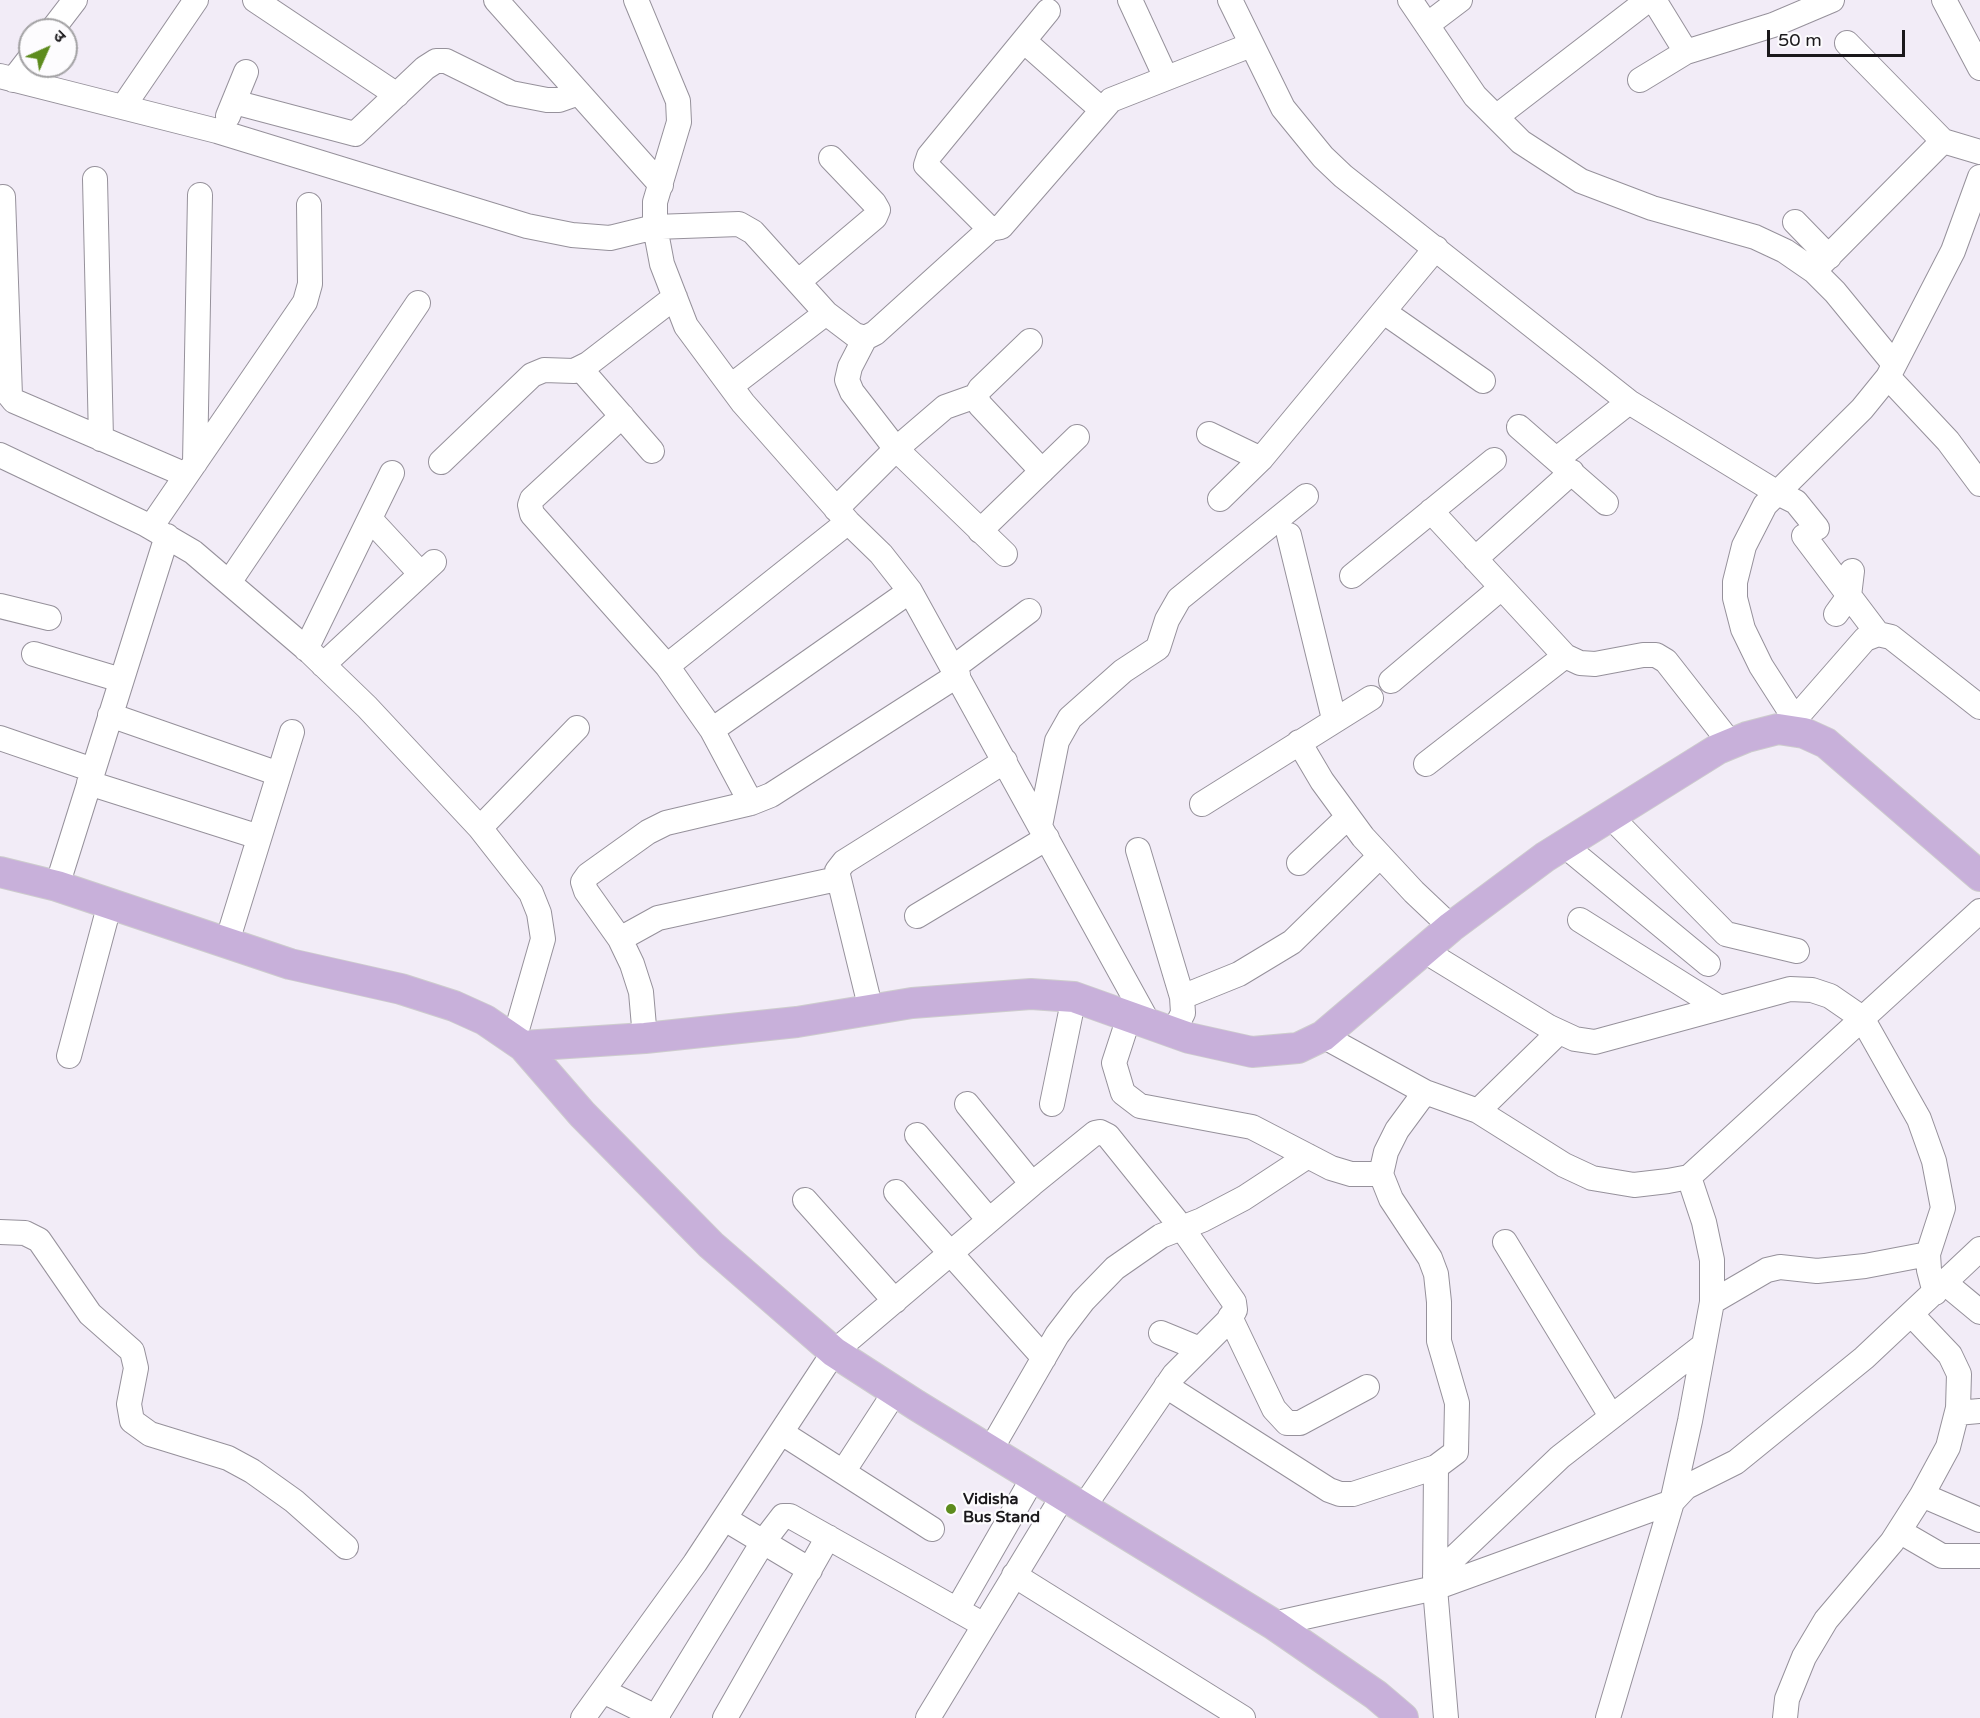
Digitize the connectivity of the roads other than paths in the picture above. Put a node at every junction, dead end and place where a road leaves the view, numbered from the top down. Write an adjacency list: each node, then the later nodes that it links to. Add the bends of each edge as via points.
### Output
1 (75, 0): 15 (street)
2 (196, 0): 30 (street)
3 (255, 0): 28 (street)
4 (636, 0): 39 (street, via 678,101 679,122)
5 (1130, 0): 25 (street)
6 (1230, 0): 19 (street)
7 (1410, 0): 16 (street)
8 (1460, 0): 16 (street)
9 (1648, 0): 32 (street)
10 (1654, 0): 20 (street)
11 (1832, 0): 20 (street, via 1773,25)
12 (1944, 0): 22 (street)
13 (500, 1): 27 (street)
14 (1048, 11): 17 (street)
15 (61, 18)
16 (1426, 25): 32 (street, via 1475,96)
17 (1024, 41): 31 (street); 45 (street, via 929,156 926,165)
18 (1847, 43): 34 (street)
19 (1251, 45): 25 (street); 46 (street, via 1283,108 1323,157)
20 (1686, 52): 26 (street)
21 (18, 68): 24 (street)
22 (1980, 68)
23 (246, 72): 29 (street)
24 (6, 78): 30 (street)
25 (1166, 78): 31 (street, via 1111,100)
26 (1640, 80)
27 (579, 93): 28 (street, via 547,100 511,93 446,61 436,61); 39 (street)
28 (397, 95): 29 (street, via 355,134)
29 (234, 102): 33 (street)
30 (123, 106): 33 (street)
31 (1102, 110): 45 (street, via 1001,227)
32 (1496, 117): 47 (street, via 1521,142 1581,181 1652,208 1755,237)
33 (221, 132): 44 (street, via 527,226 610,238)
34 (1943, 141): 35 (street); 47 (street)
35 (1980, 152)
36 (831, 158): 48 (street, via 878,210 875,218)
37 (1980, 177): 56 (street, via 1953,251)
38 (95, 179): 65 (street)
39 (661, 185): 44 (street, via 655,202)
40 (200, 195): 73 (street)
41 (3, 197): 65 (street, via 10,396)
42 (309, 205): 73 (street, via 310,284 305,302)
43 (1795, 222): 47 (street)
44 (655, 227): 48 (street, via 739,224 753,232); 49 (street, via 662,264)
45 (990, 228): 53 (street)
46 (1436, 248): 51 (street); 60 (street)
47 (1821, 264): 56 (street, via 1835,292)
48 (798, 282): 52 (street)
49 (675, 297): 55 (street); 58 (street, via 686,326)
50 (418, 303): 91 (street)
51 (1384, 312): 57 (street); 69 (street)
52 (826, 313): 53 (street, via 855,336); 58 (street)
53 (866, 338): 66 (street, via 847,380 852,393)
54 (1030, 341): 59 (street)
55 (580, 368): 61 (street); 71 (street, via 544,370 532,375)
56 (1891, 371): 76 (street); 79 (street, via 1862,410)
57 (1483, 381)
58 (731, 386): 82 (street)
59 (976, 396): 66 (street, via 945,407); 74 (street)
60 (1629, 402): 72 (street); 79 (street)
61 (622, 416): 67 (street); 102 (street, via 530,505 532,514)
62 (1519, 427): 72 (street)
63 (1209, 434): 69 (street)
64 (1077, 437): 74 (street)
65 (101, 439): 73 (street)
66 (896, 449): 82 (street); 84 (street)
67 (652, 451)
68 (0, 455): 85 (street)
69 (1261, 459): 78 (street)
70 (1494, 460): 81 (street)
71 (441, 462)
72 (1564, 466): 80 (street); 88 (street)
73 (190, 469): 85 (street)
74 (1042, 471): 84 (street)
75 (392, 473): 83 (street)
76 (1980, 484)
77 (1306, 496): 126 (street, via 1179,599 1158,648 1124,671 1070,718 1057,741)
78 (1220, 499)
79 (1770, 499): 94 (street, via 1796,502); 110 (street, via 1744,546 1735,598 1743,629 1761,666)
80 (1606, 502)
81 (1431, 511): 88 (street); 90 (street)
82 (842, 516): 93 (street, via 881,554); 102 (street)
83 (370, 519): 101 (street); 101 (street, via 427,568)
84 (980, 531): 87 (street)
85 (159, 532): 91 (street, via 193,552); 104 (street)
86 (1289, 535): 109 (street)
87 (1005, 554)
88 (1475, 559): 92 (street)
89 (1852, 571): 94 (street)
90 (1352, 576)
91 (230, 582): 101 (street)
92 (1501, 588): 100 (street); 105 (street)
93 (910, 591): 103 (street); 112 (street)
94 (1843, 605): 98 (street)
95 (0, 606): 97 (street)
96 (1029, 611): 103 (street)
97 (49, 618)
98 (1878, 634): 107 (street, via 1891,637); 110 (street, via 1865,639)
99 (34, 654): 104 (street)
100 (1565, 656): 116 (street, via 1595,664 1656,655 1666,661); 118 (street)
101 (314, 657): 125 (street, via 367,707)
102 (666, 666): 112 (street)
103 (955, 671): 117 (street); 121 (street, via 771,795)
104 (121, 680): 108 (street)
105 (1391, 681)
106 (1371, 698): 109 (street)
107 (1980, 707)
108 (110, 715): 119 (street); 120 (street)
109 (1334, 719): 115 (street)
110 (1800, 726): 116 (main road, via 1746,736); 133 (main road, via 1826,743)
111 (577, 728): 125 (street)
112 (712, 730): 121 (street)
113 (292, 732): 119 (street)
114 (0, 738): 120 (street)
115 (1299, 742): 122 (street); 124 (street)
116 (1731, 744): 123 (main road)
117 (1005, 761): 126 (street); 134 (street, via 844,862 837,871)
118 (1426, 764)
119 (279, 774): 127 (street)
120 (91, 776): 127 (street); 135 (street)
121 (752, 803): 141 (street, via 666,823 588,875 584,882 586,891)
122 (1202, 804)
123 (1610, 816): 128 (main road); 144 (street, via 1726,934)
124 (1348, 817): 130 (street); 131 (street)
125 (480, 828): 155 (street, via 531,893 539,913 543,939)
126 (1044, 832): 138 (street); 151 (street)
127 (259, 837): 142 (street)
128 (1564, 845): 140 (main road); 145 (street)
129 (1138, 850): 147 (street)
130 (1380, 856): 140 (street); 147 (street, via 1292,942 1239,974)
131 (1299, 863)
132 (0, 872): 135 (main road)
133 (1980, 876)
134 (837, 879): 141 (street, via 657,918); 149 (street)
135 (57, 886): 136 (main road)
136 (110, 903): 142 (main road); 156 (street)
137 (1980, 911): 150 (street)
138 (917, 916)
139 (1580, 920): 148 (street)
140 (1451, 927): 143 (main road)
141 (620, 939): 154 (street, via 638,980)
142 (227, 942): 155 (main road, via 291,964 454,1006 485,1020)
143 (1422, 950): 152 (street); 153 (main road)
144 (1797, 951)
145 (1708, 964)
146 (1074, 997): 149 (main road, via 1031,994); 151 (main road); 159 (street)
147 (1182, 997): 151 (street, via 1183,1013)
148 (1720, 1008): 150 (street, via 1790,989 1812,990 1830,996); 152 (street, via 1594,1042)
149 (871, 1010): 154 (main road)
150 (1862, 1018): 164 (street); 173 (street, via 1919,1119 1934,1161 1943,1208)
151 (1150, 1025): 153 (main road, via 1252,1052 1298,1048); 162 (street, via 1114,1063 1123,1093 1140,1106 1252,1127)
152 (1559, 1032): 160 (street)
153 (1323, 1036): 157 (street)
154 (645, 1038): 155 (main road)
155 (519, 1043): 184 (main road, via 652,1188)
156 (69, 1056)
157 (1425, 1092): 160 (street); 163 (street, via 1397,1130)
158 (967, 1104): 165 (street)
159 (1052, 1104)
160 (1478, 1111): 164 (street, via 1592,1178 1634,1185)
161 (917, 1135): 168 (street)
162 (1308, 1156): 163 (street, via 1351,1174); 169 (street, via 1244,1198)
163 (1381, 1174): 193 (street, via 1391,1199 1430,1258 1436,1274 1438,1341 1457,1413 1456,1452)
164 (1689, 1177): 177 (street, via 1712,1260)
165 (1032, 1184): 168 (street); 169 (street, via 1100,1132 1108,1136)
166 (896, 1192): 174 (street)
167 (805, 1200): 176 (street)
168 (989, 1220): 174 (street)
169 (1182, 1228): 180 (street, via 1234,1302 1235,1310); 185 (street, via 1141,1248 1115,1268 1083,1301)
170 (0, 1232): 205 (street, via 25,1233 39,1240 90,1314 132,1350 136,1368 129,1404 132,1421 150,1434 228,1458 252,1471 294,1501)
171 (1505, 1242): 190 (street)
172 (1980, 1249): 175 (street)
173 (1928, 1254): 175 (street, via 1929,1270); 177 (street, via 1817,1271 1780,1267 1767,1270)
174 (949, 1255): 176 (street); 185 (street)
175 (1940, 1288): 178 (street); 179 (street)
176 (895, 1301): 184 (street)
177 (1712, 1302): 182 (street)
178 (1980, 1312)
179 (1912, 1315): 189 (street, via 1950,1354); 198 (street, via 1736,1462 1686,1487)
180 (1230, 1317): 183 (street); 187 (street, via 1274,1409 1287,1423 1300,1423)
181 (1161, 1333): 183 (street)
182 (1704, 1345): 190 (street); 198 (street)
183 (1200, 1349): 186 (street)
184 (834, 1352): 188 (main road); 191 (street)
185 (1044, 1358): 192 (street)
186 (1166, 1386): 193 (street, via 1341,1494 1353,1494); 197 (street)
187 (1367, 1387)
188 (895, 1392): 192 (main road); 194 (street)
189 (1968, 1412): 196 (street)
190 (1611, 1416): 209 (street, via 1560,1457)
191 (782, 1433): 194 (street); 199 (street)
192 (990, 1451): 195 (main road)
193 (1436, 1467): 209 (street)
194 (843, 1472): 201 (street)
195 (1033, 1478): 197 (main road); 210 (street)
196 (1922, 1495): 200 (street); 202 (street)
197 (1073, 1502): 208 (street); 211 (main road)
198 (1672, 1502): 209 (street); 221 (street)
199 (725, 1519): 204 (street); 213 (street)
200 (1980, 1520)
201 (932, 1529)
202 (1899, 1531): 206 (street, via 1942,1556); 222 (street, via 1826,1620 1804,1657 1787,1699)
203 (828, 1537): 204 (street, via 783,1516); 207 (street); 210 (street)
204 (763, 1542): 207 (street); 214 (street)
205 (346, 1547)
206 (1980, 1556)
207 (810, 1569): 216 (street)
208 (1014, 1575): 212 (street); 218 (street)
209 (1435, 1582): 211 (street); 220 (street)
210 (957, 1610): 212 (street)
211 (1273, 1624): 219 (main road)
212 (984, 1625): 217 (street)
213 (603, 1691): 214 (street); 215 (street)
214 (657, 1717)
215 (583, 1718)
216 (725, 1718)
217 (928, 1718)
218 (1244, 1718)
219 (1403, 1718)
220 (1446, 1718)
221 (1608, 1718)
222 (1785, 1718)

